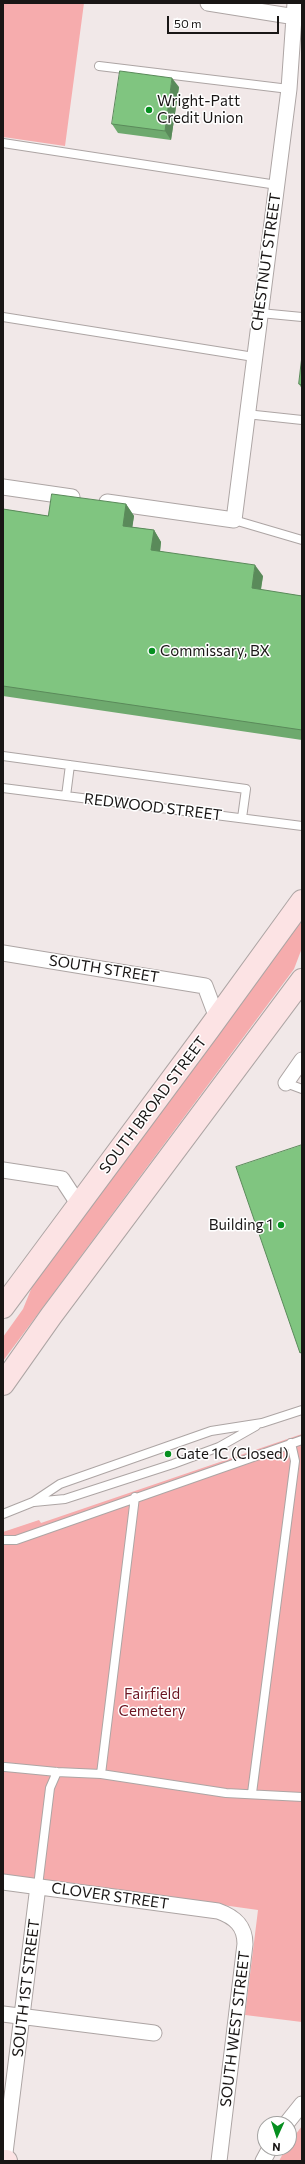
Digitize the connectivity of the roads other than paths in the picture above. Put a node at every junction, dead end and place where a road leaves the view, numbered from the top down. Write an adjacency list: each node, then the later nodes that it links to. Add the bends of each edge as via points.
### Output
1 (208, 3): 2 (street)
2 (297, 13): 4 (street, CHESTNUT STREET)
3 (99, 66): 4 (lane)
4 (289, 90): 6 (street, CHESTNUT STREET)
5 (3, 143): 6 (lane)
6 (277, 185): 7 (street, CHESTNUT STREET)
7 (260, 313): 9 (lane); 10 (street, CHESTNUT STREET)
8 (3, 317): 10 (lane)
9 (302, 317)
10 (254, 357): 11 (street, CHESTNUT STREET)
11 (246, 414): 12 (lane); 14 (street, CHESTNUT STREET)
12 (302, 420)
13 (3, 487): 14 (street)
14 (234, 520): 15 (lane)
15 (302, 540)
16 (3, 756): 17 (lane)
17 (70, 765): 19 (lane); 20 (lane, via 246,789)
18 (3, 788): 19 (lane, REDWOOD STREET)
19 (66, 796): 20 (lane, REDWOOD STREET)
20 (242, 818): 21 (lane, REDWOOD STREET)
21 (302, 826)
22 (302, 901): 25 (street, SOUTH BROAD STREET)
23 (3, 953): 25 (street, SOUTH STREET, via 205,986)
24 (302, 980): 32 (street)
25 (217, 1018): 30 (street, SOUTH BROAD STREET)
26 (302, 1060): 27 (street)
27 (286, 1083): 28 (lane)
28 (302, 1089)
29 (3, 1170): 30 (street, via 62,1179)
30 (78, 1205): 31 (street, SOUTH BROAD STREET)
31 (3, 1307)
32 (3, 1384)
33 (302, 1410): 34 (lane)
34 (262, 1423): 38 (lane, via 219,1447 173,1464 65,1499); 38 (lane, via 211,1431 60,1484)
35 (302, 1440): 36 (lane)
36 (291, 1443): 37 (lane); 44 (lane, via 295,1461)
37 (135, 1498): 40 (lane, via 16,1540); 43 (lane)
38 (33, 1502): 39 (lane)
39 (3, 1514)
40 (3, 1540)
41 (5, 1767): 42 (lane)
42 (57, 1772): 43 (lane); 47 (lane, via 50,1788)
43 (101, 1774): 44 (lane, via 226,1793)
44 (252, 1793): 45 (lane)
45 (302, 1797)
46 (3, 1882): 47 (street, CLOVER STREET)
47 (38, 1886): 48 (street, CLOVER STREET); 50 (street, SOUTH 1ST STREET)
48 (218, 1911): 55 (street, SOUTH WEST STREET, via 237,1921 245,1934)
49 (3, 2014): 50 (street)
50 (22, 2016): 51 (street); 54 (street, SOUTH 1ST STREET)
51 (154, 2033)
52 (302, 2104): 53 (street)
53 (292, 2116)
54 (4, 2161)
55 (219, 2161)

